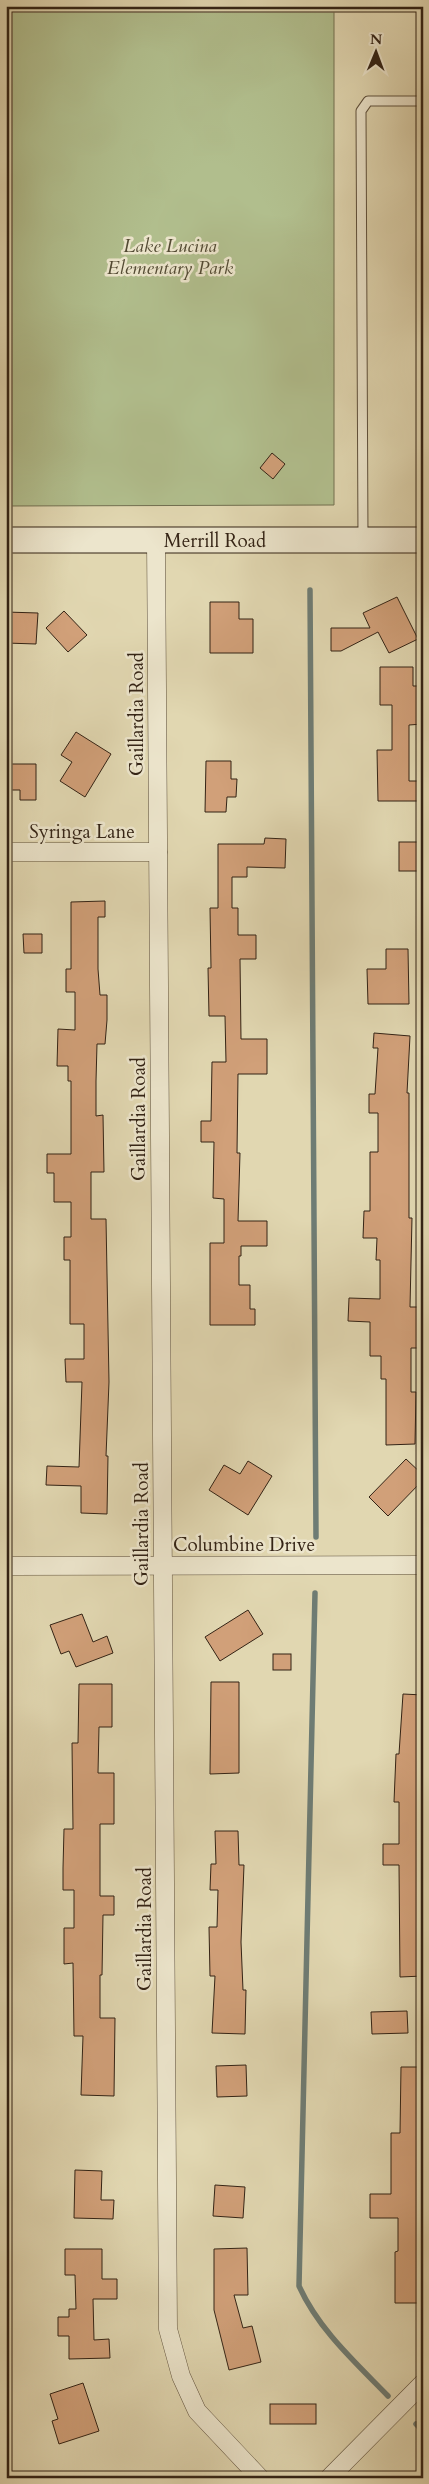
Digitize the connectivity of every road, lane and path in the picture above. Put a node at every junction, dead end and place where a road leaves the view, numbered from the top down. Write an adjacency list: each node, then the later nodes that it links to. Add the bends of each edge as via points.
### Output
1 (423, 101): 4 (lane, via 368,102 361,110)
2 (6, 540): 3 (main road, Merrill Road)
3 (156, 540): 4 (main road, Merrill Road); 7 (street, Gaillardia Road)
4 (363, 540): 5 (main road, Merrill Road)
5 (423, 540)
6 (6, 852): 7 (street, Syringa Lane)
7 (158, 852): 8 (street, Gaillardia Road)
8 (163, 1565): 9 (street, Columbine Drive); 10 (street, Columbine Drive); 12 (street, Gaillardia Road, via 168,2329 181,2376 197,2411)
9 (423, 1565)
10 (6, 1566)
11 (423, 2383): 13 (street)
12 (260, 2478)
13 (329, 2478)

